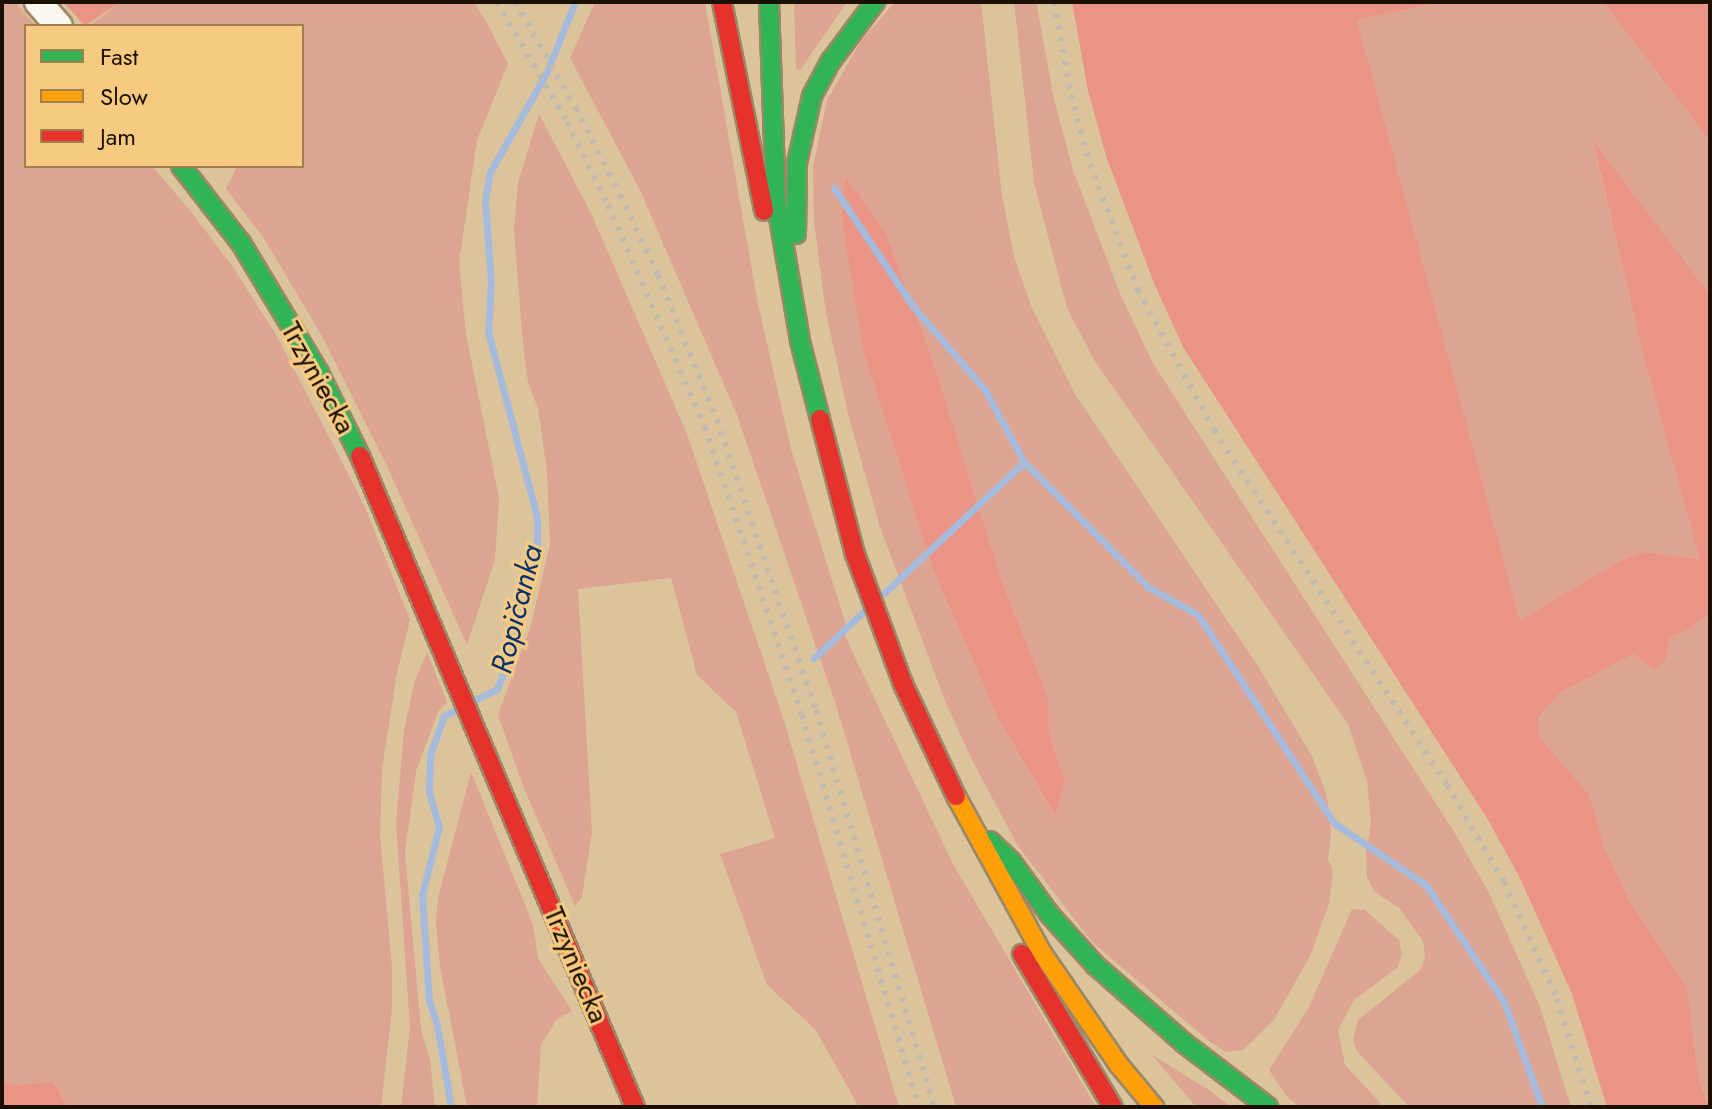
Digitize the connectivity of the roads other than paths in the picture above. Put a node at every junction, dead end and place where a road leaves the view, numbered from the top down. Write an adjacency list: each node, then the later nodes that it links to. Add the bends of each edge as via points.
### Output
1 (38, 2): 5 (street)
2 (722, 2): 7 (main road, via 762,203)
3 (769, 2): 7 (main road, via 776,200)
4 (875, 2): 7 (main road, via 831,61 812,96 802,134 795,208)
5 (57, 24)
6 (183, 168): 9 (main road, Trzyniecka, via 241,243 319,373 371,477)
7 (800, 341): 8 (main road, via 851,539 877,617)
8 (967, 820): 10 (main road, via 980,880); 11 (main road, via 1042,953); 12 (main road, via 1011,861 1095,965)
9 (635, 1107)
10 (1113, 1107)
11 (1154, 1107)
12 (1268, 1107)

